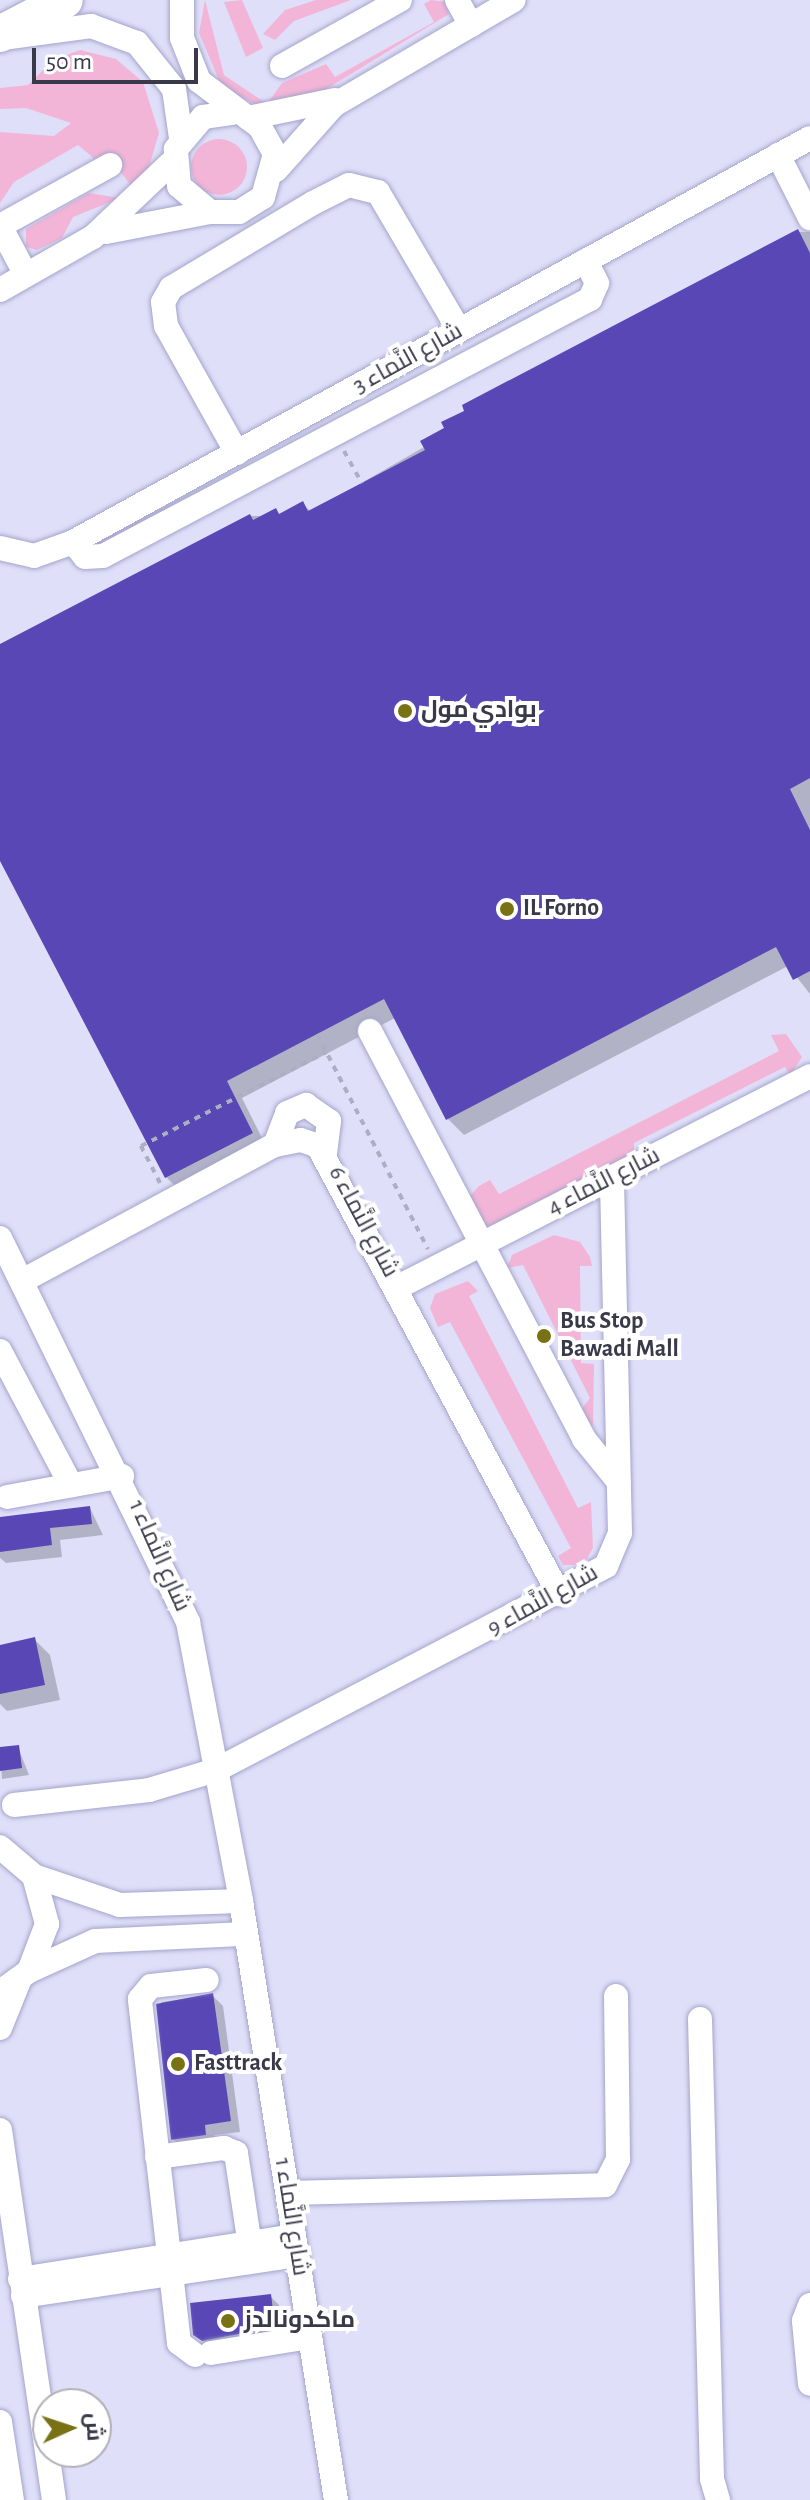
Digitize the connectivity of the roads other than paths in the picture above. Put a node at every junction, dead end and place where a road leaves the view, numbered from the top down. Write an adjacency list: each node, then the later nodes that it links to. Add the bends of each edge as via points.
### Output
1 (65, 0): 7 (highway)
2 (182, 0): 10 (street, via 189,61)
3 (400, 0): 8 (street)
4 (457, 0): 6 (street)
5 (514, 0): 6 (street)
6 (471, 25): 9 (street)
7 (0, 36): 12 (street, via 91,26 118,32 166,76)
8 (282, 66)
9 (352, 93): 10 (street); 15 (street)
10 (240, 115): 12 (street, via 203,117); 15 (street, via 270,139)
11 (810, 138): 13 (street, شارع النَّماء 3)
12 (178, 149): 16 (street, via 179,186); 19 (street)
13 (778, 155): 17 (street); 20 (street, شارع النَّماء 3)
14 (110, 165): 18 (street)
15 (276, 170): 16 (street, via 252,206)
16 (210, 212): 19 (street)
17 (810, 218)
18 (0, 226): 21 (street)
19 (93, 237): 21 (street)
20 (586, 261): 23 (street, شارع النَّماء 3); 25 (street, via 597,283 590,299 103,556 85,557)
21 (26, 275): 22 (street)
22 (0, 290)
23 (459, 330): 24 (street, شارع النَّماء 3); 24 (street, via 378,192 349,185 313,203 171,288 163,302 166,326)
24 (237, 453): 25 (street, شارع النَّماء 3)
25 (73, 542): 26 (street, شارع النَّماء 3, via 34,556)
26 (0, 548)
27 (370, 1031): 33 (street)
28 (810, 1076): 31 (street, شارع النَّماء 4)
29 (275, 1145): 30 (street, شارع النَّماء 6, via 301,1140); 30 (street, via 287,1113 306,1105 329,1121); 34 (street, شارع النَّماء 6)
30 (325, 1152): 35 (street, شارع النَّماء 6)
31 (612, 1178): 33 (street, شارع النَّماء 4); 38 (street, شارع النَّماء 9)
32 (0, 1238): 34 (street, شارع النَّماء 1)
33 (480, 1245): 35 (street, شارع النَّماء 4); 38 (street, via 584,1439)
34 (22, 1281): 37 (street, شارع النَّماء 1)
35 (398, 1287): 41 (street, شارع النَّماء 6)
36 (0, 1351): 39 (street)
37 (122, 1476): 39 (street); 42 (street, شارع النَّماء 1, via 182,1603)
38 (619, 1482): 41 (street, شارع النَّماء 9, via 613,1556)
39 (71, 1485): 40 (street)
40 (7, 1497)
41 (559, 1594): 42 (street, شارع النَّماء 9)
42 (216, 1770): 43 (street, شارع النَّماء 9, via 149,1790); 46 (street, شارع النَّماء 1)
43 (14, 1805)
44 (0, 1847): 45 (street)
45 (34, 1876): 46 (street, via 120,1905); 49 (street, via 47,1924)
46 (241, 1901): 47 (street, شارع النَّماء 1)
47 (246, 1934): 49 (street, via 107,1939); 55 (street, شارع النَّماء 1)
48 (207, 1980): 54 (street, via 151,1986 140,1999)
49 (16, 1981): 52 (street)
50 (616, 1996): 55 (street, via 618,2159 605,2185)
51 (700, 2019): 67 (street, via 712,2479)
52 (0, 2028)
53 (0, 2130): 59 (street)
54 (157, 2157): 57 (street, via 233,2150); 58 (street)
55 (288, 2193): 56 (street, شارع النَّماء 1)
56 (296, 2245): 57 (street); 61 (street, شارع النَّماء 1)
57 (251, 2252): 58 (street)
58 (169, 2264): 59 (street); 61 (street, via 179,2343 203,2354)
59 (22, 2288): 65 (street)
60 (810, 2305): 62 (street, via 804,2321)
61 (310, 2337): 66 (street, شارع النَّماء 1)
62 (810, 2384)
63 (0, 2422): 64 (street)
64 (12, 2500)
65 (54, 2500)
66 (336, 2500)
67 (718, 2500)

